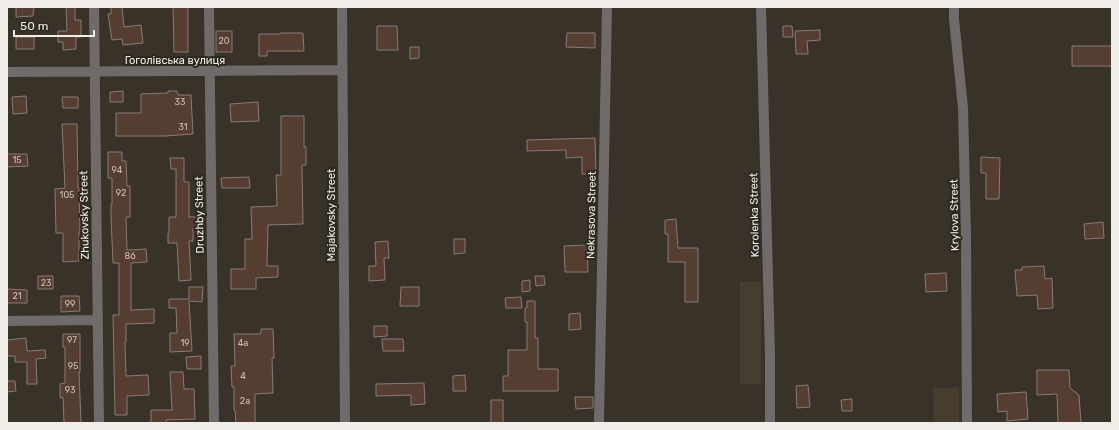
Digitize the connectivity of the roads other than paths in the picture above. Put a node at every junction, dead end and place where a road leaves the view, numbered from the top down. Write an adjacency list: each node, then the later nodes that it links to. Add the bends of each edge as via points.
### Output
1 (94, 7): 9 (street, Zhukovsky Street)
2 (209, 7): 10 (street, Druzhby Street)
3 (342, 7): 7 (street, Majakovsky Street)
4 (607, 7): 16 (street, Nekrasova Street)
5 (761, 7): 17 (street, Korolenka Street)
6 (954, 7): 18 (street, Krylova Street, via 963,108)
7 (342, 70): 10 (street, Гоголівська вулиця); 15 (street, Majakovsky Street)
8 (7, 72): 9 (street, Гоголівська вулиця)
9 (95, 72): 10 (street, Гоголівська вулиця); 11 (street, Zhukovsky Street)
10 (209, 72): 14 (street, Druzhby Street)
11 (98, 320): 12 (street); 13 (street, Zhukovsky Street)
12 (7, 321)
13 (99, 423)
14 (214, 423)
15 (344, 423)
16 (599, 423)
17 (770, 423)
18 (967, 423)

